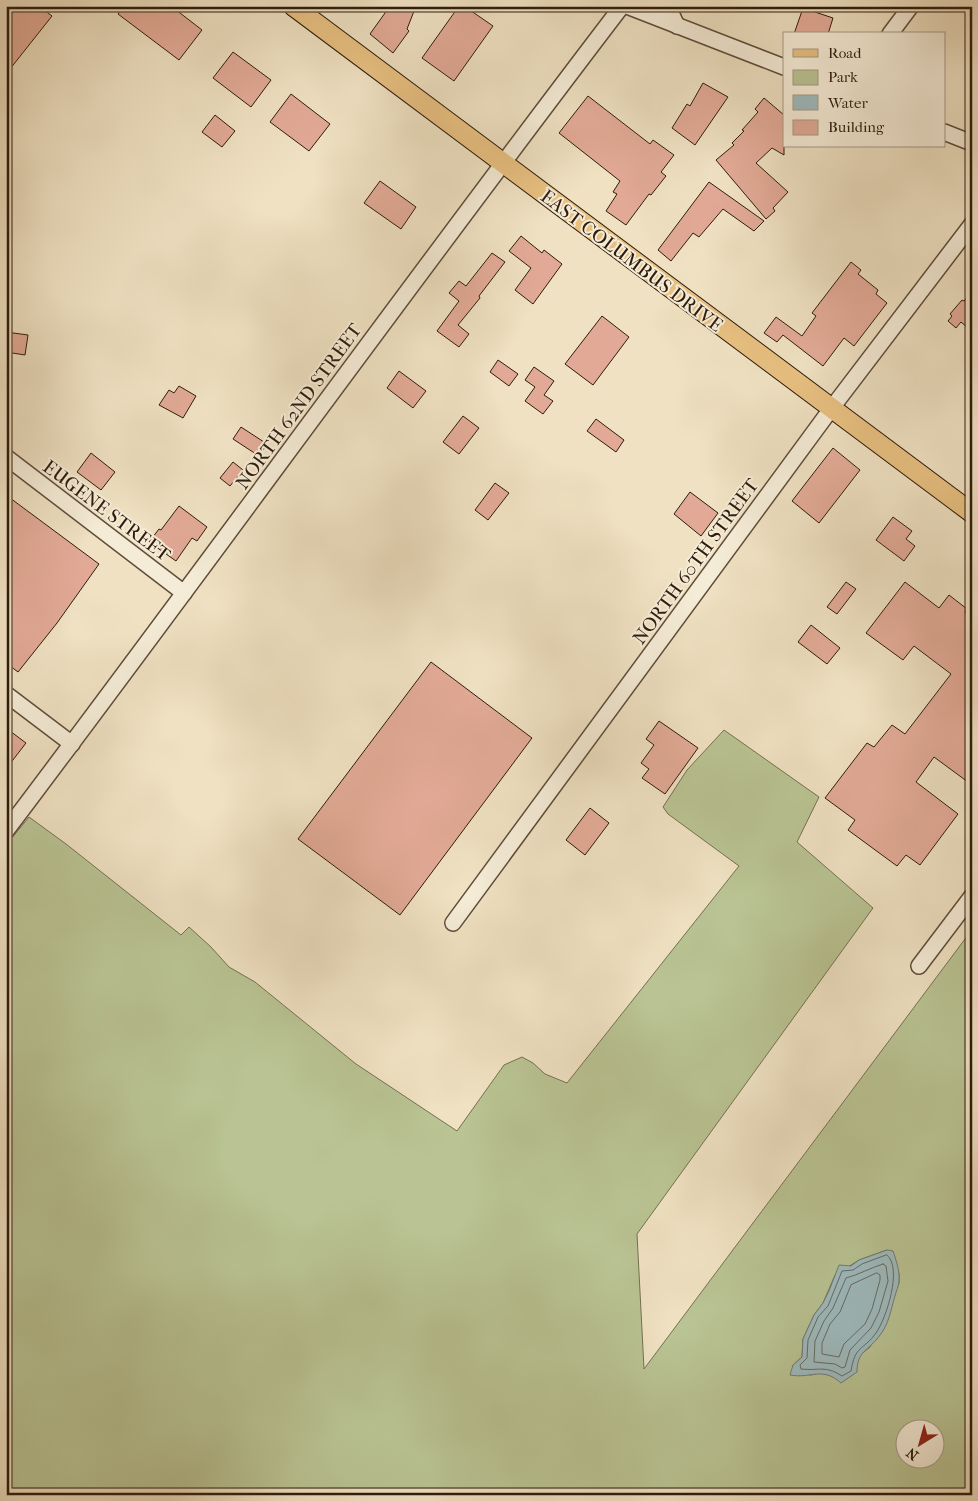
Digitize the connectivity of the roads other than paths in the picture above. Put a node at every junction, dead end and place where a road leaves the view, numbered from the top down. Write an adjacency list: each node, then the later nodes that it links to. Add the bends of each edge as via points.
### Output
1 (293, 6): 11 (main road, EAST COLUMBUS DRIVE)
2 (622, 6): 11 (street, NORTH 62ND STREET)
3 (627, 6): 6 (street)
4 (668, 6): 6 (street)
5 (911, 6): 7 (street)
6 (677, 26): 8 (street)
7 (892, 32)
8 (783, 68)
9 (946, 133): 10 (street)
10 (972, 143)
11 (502, 162): 13 (main road, EAST COLUMBUS DRIVE); 16 (street, NORTH 62ND STREET)
12 (972, 224): 13 (street, NORTH 60TH STREET)
13 (831, 409): 15 (main road, EAST COLUMBUS DRIVE); 21 (street, NORTH 60TH STREET)
14 (6, 457): 16 (street, EUGENE STREET)
15 (972, 513)
16 (184, 594): 18 (street, NORTH 62ND STREET)
17 (6, 694): 18 (street)
18 (72, 744): 19 (street, NORTH 62ND STREET)
19 (6, 830)
20 (972, 896): 22 (street)
21 (453, 923)
22 (919, 966)

